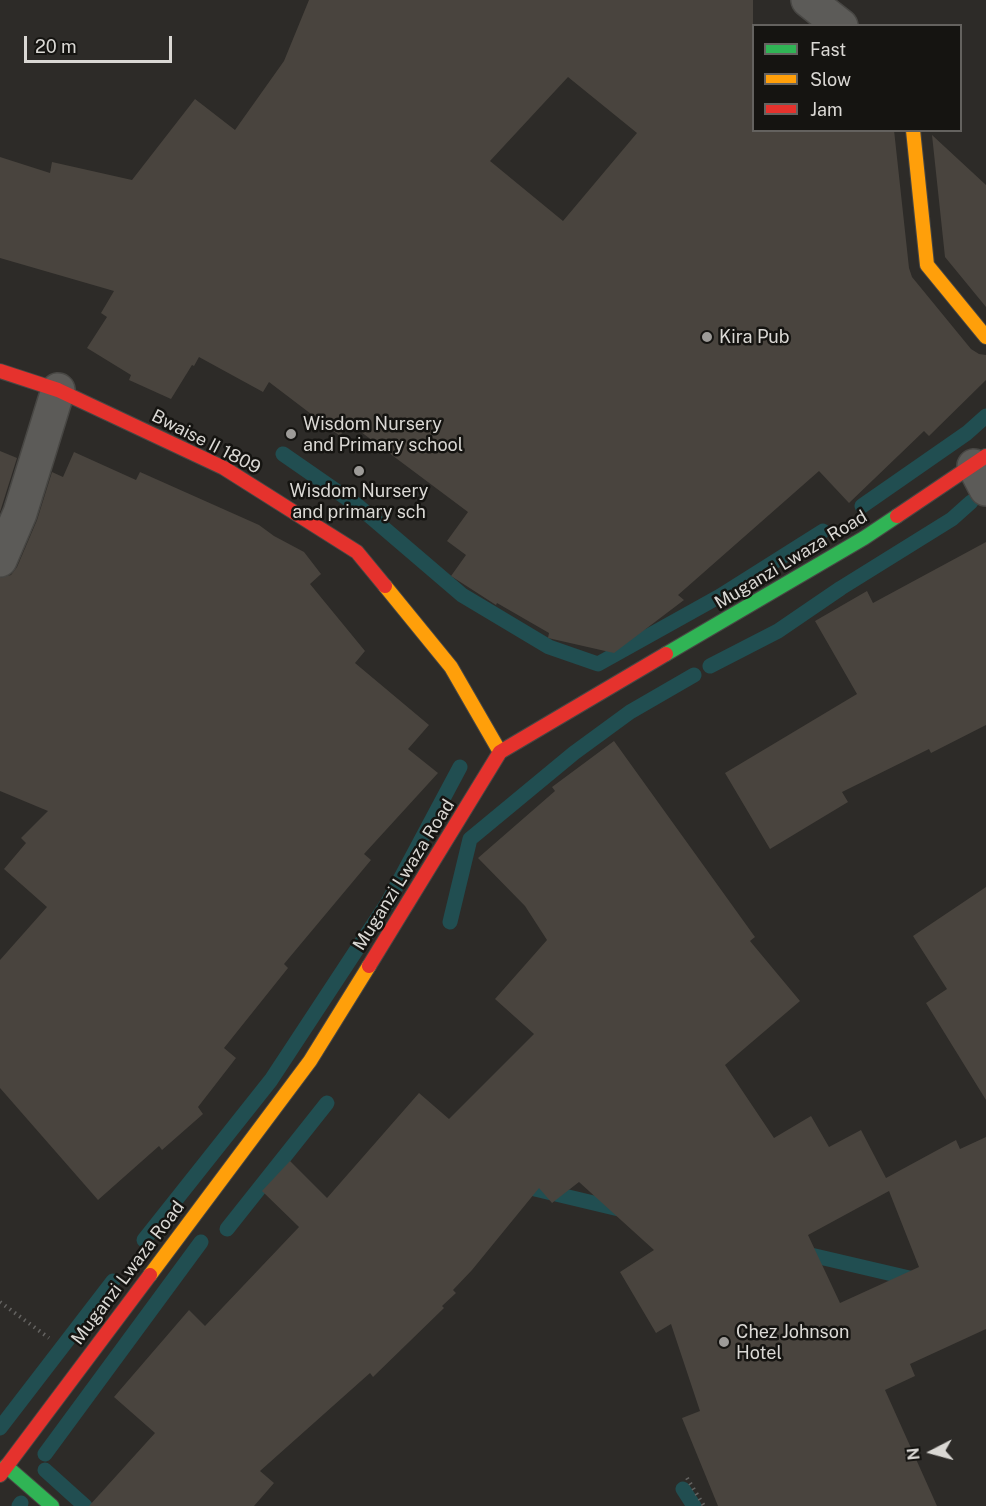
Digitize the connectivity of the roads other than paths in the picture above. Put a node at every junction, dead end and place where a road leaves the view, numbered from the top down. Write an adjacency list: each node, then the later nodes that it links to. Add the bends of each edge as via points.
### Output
1 (808, 0): 2 (street)
2 (838, 24)
3 (912, 132): 4 (street, via 927,266)
4 (986, 337)
5 (0, 371): 6 (street, Bwaise II 1809)
6 (58, 390): 8 (street, via 20,513); 9 (street, Bwaise II 1809, via 224,468 357,552 451,667)
7 (982, 470): 9 (street, Muganzi Lwaza Road)
8 (0, 560)
9 (500, 752): 10 (street, Muganzi Lwaza Road, via 310,1061)
10 (3, 1471): 11 (street)
11 (52, 1506)

